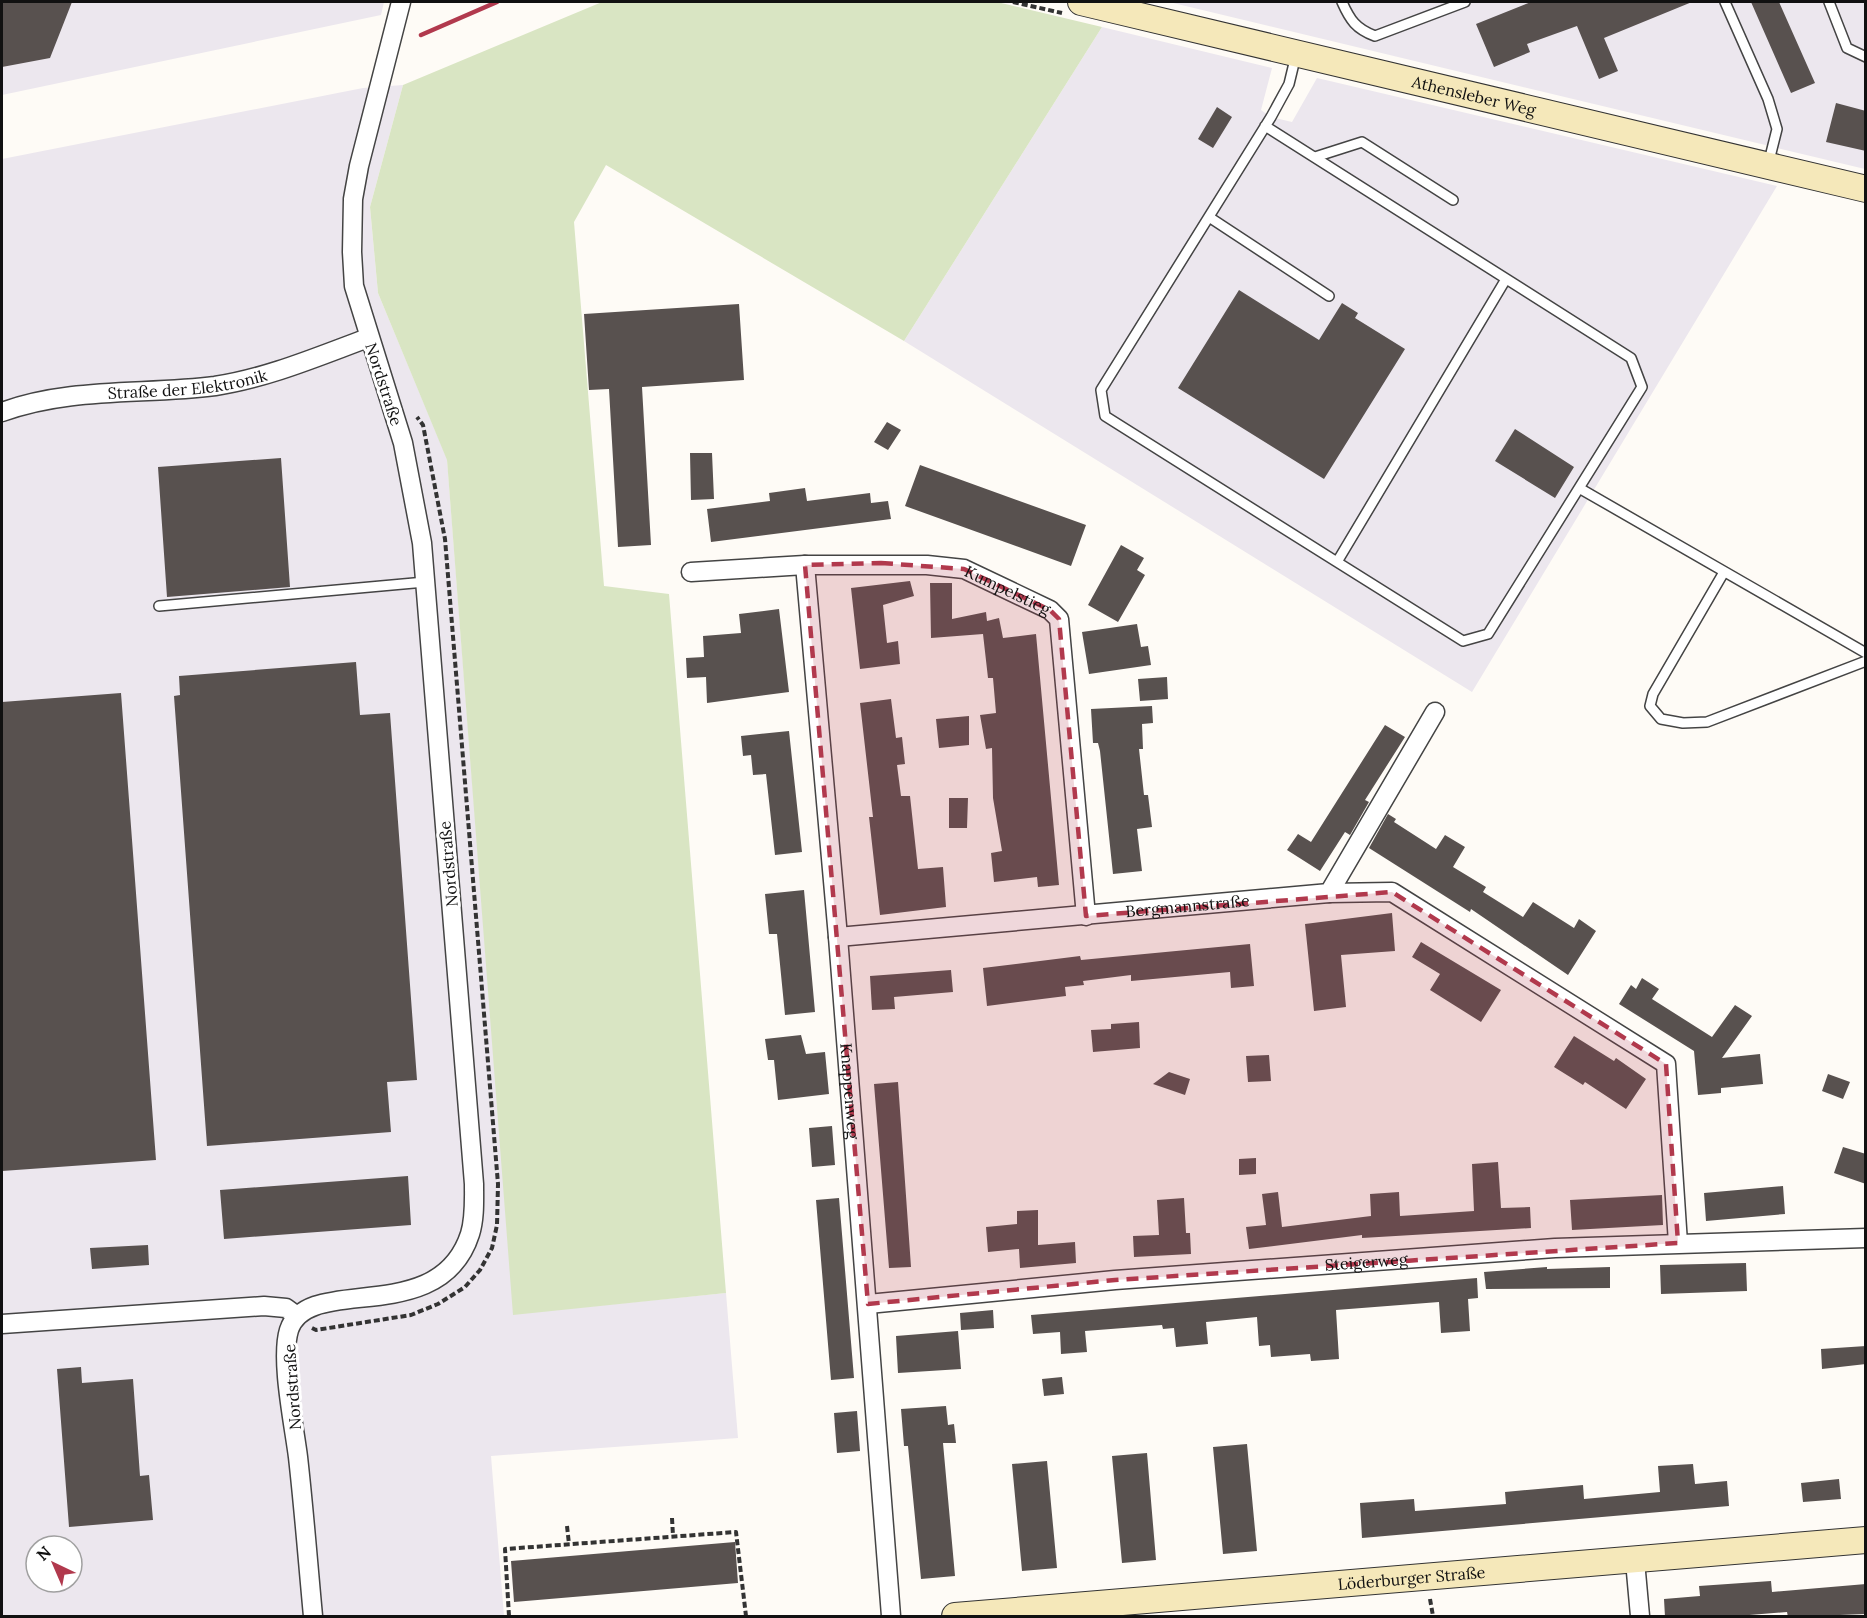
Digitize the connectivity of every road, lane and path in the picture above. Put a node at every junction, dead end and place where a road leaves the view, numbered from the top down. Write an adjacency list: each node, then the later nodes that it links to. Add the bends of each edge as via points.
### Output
1 (401, 2): 17 (street, Nordstraße, via 353,199 354,286)
2 (1081, 2): 7 (street, Athensleber Weg)
3 (1342, 2): 4 (lane, via 1349,19 1361,31 1375,36)
4 (1465, 2)
5 (1725, 2): 11 (lane, via 1768,99 1777,129)
6 (1829, 2): 8 (lane, via 1847,48)
7 (1296, 53): 9 (lane, via 1289,84); 11 (street, Athensleber Weg)
8 (1866, 57)
9 (1265, 126): 10 (lane); 14 (lane)
10 (1315, 157): 13 (lane, via 1362,142); 15 (lane)
11 (1768, 165): 12 (street, Athensleber Weg)
12 (1866, 189)
13 (1453, 200)
14 (1209, 217): 16 (lane); 20 (lane, via 1101,390 1105,416)
15 (1506, 279): 19 (lane, via 1631,358 1641,387); 20 (lane)
16 (1329, 296)
17 (368, 338): 18 (street, Straße der Elektronik, via 284,368 217,385 70,395); 24 (street, Nordstraße, via 403,443 422,543)
18 (2, 412)
19 (1579, 488): 20 (lane, via 1488,634 1463,641); 23 (lane)
20 (1337, 562)
21 (806, 565): 22 (street, Kumpelstieg); 30 (street, Kumpelstieg, via 881,563 964,569 1050,610 1059,619); 31 (street, Knappenweg)
22 (691, 572)
23 (1724, 572): 26 (lane); 27 (lane, via 1653,694 1650,706 1661,719 1707,722)
24 (425, 582): 25 (lane); 35 (street, Nordstraße, via 474,1184 472,1223 462,1252 449,1268 427,1283 379,1298 327,1301 309,1306)
25 (159, 606)
26 (1866, 653)
27 (1866, 661)
28 (1435, 712): 29 (street)
29 (1329, 893): 30 (street, Bergmannstraße); 33 (street, Bergmannstraße, via 1392,892 1666,1064)
30 (1086, 916): 31 (street, Bergmannstraße)
31 (838, 937): 34 (street, Knappenweg)
32 (1866, 1238): 33 (street, Steigerweg)
33 (1678, 1243): 34 (street, Steigerweg, via 1139,1278)
34 (868, 1304): 46 (street, Knappenweg)
35 (297, 1316): 36 (street, via 286,1308 264,1306); 43 (street, Nordstraße, via 289,1330 287,1359)
36 (2, 1324)
37 (672, 1518): 39 (path)
38 (567, 1526): 41 (path)
39 (673, 1536): 41 (path); 45 (path, via 736,1532)
40 (1866, 1540): 42 (street, Löderburger Straße)
41 (569, 1544): 44 (path, via 505,1549)
42 (1635, 1561): 47 (street, Löderburger Straße); 48 (street)
43 (313, 1617)
44 (509, 1617)
45 (746, 1617)
46 (891, 1617)
47 (955, 1617)
48 (1640, 1617)

